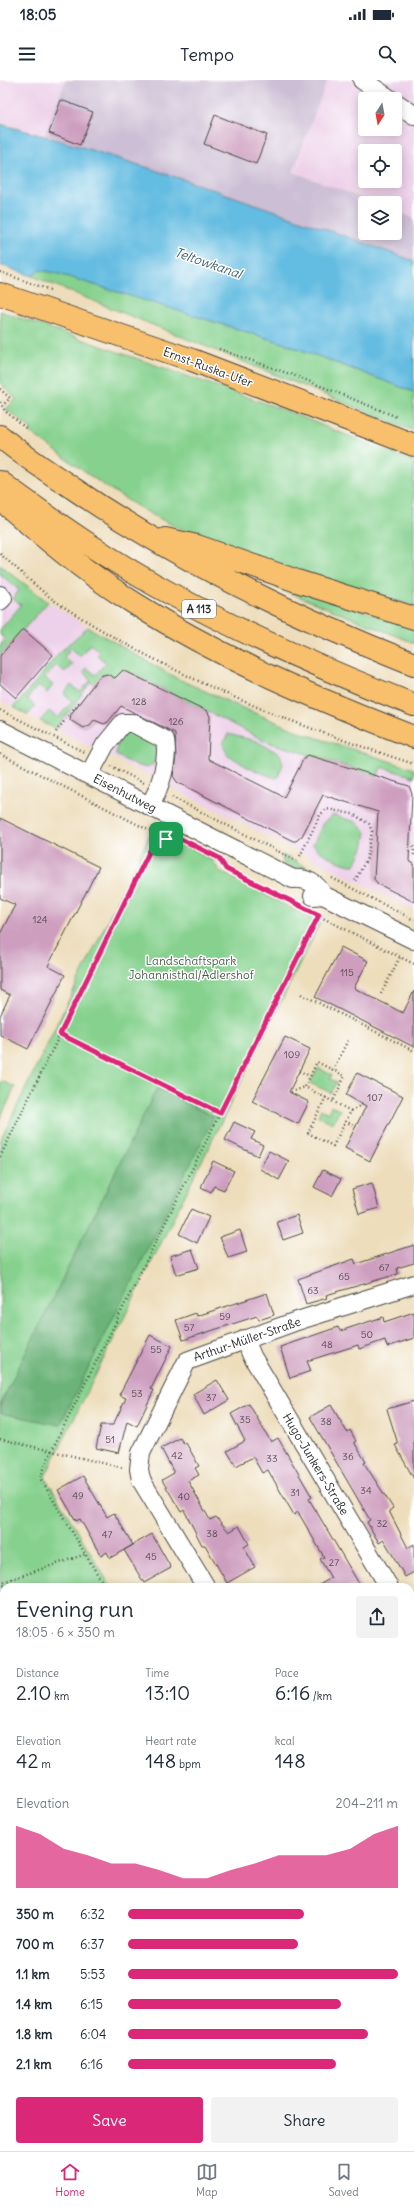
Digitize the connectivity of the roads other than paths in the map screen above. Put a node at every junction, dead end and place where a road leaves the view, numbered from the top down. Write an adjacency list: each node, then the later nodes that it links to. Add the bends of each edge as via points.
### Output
1 (362, 80): 2 (street)
2 (380, 92)
3 (402, 107): 4 (street)
4 (414, 115)
5 (0, 294): 7 (main road, Ernst-Ruska-Ufer, via 192,360)
6 (0, 436): 10 (main road, via 91,501)
7 (414, 445)
8 (0, 482): 15 (main road, A 113, via 60,526 174,596 309,662)
9 (0, 499): 17 (main road, via 46,540 86,570 181,632 303,692)
10 (146, 536): 13 (main road, via 197,546); 14 (main road, via 278,606)
11 (0, 595): 12 (street, via 3,598)
12 (0, 601)
13 (414, 618)
14 (414, 664)
15 (414, 705)
16 (0, 730): 18 (street, Eisenhutweg)
17 (414, 737)
18 (89, 775): 19 (street, Eisenhutweg); 19 (street, via 97,759 123,723 133,723 165,740 159,790)
19 (150, 806): 20 (street, Eisenhutweg, via 293,879 297,888 313,896 323,895)
20 (414, 940)
21 (414, 1284): 22 (street, Arthur-Müller-Straße)
22 (245, 1339): 23 (street, Arthur-Müller-Straße, via 187,1361 141,1453 141,1480); 24 (street, Hugo-Junkers-Straße, via 252,1356)
23 (204, 1583)
24 (387, 1583)

